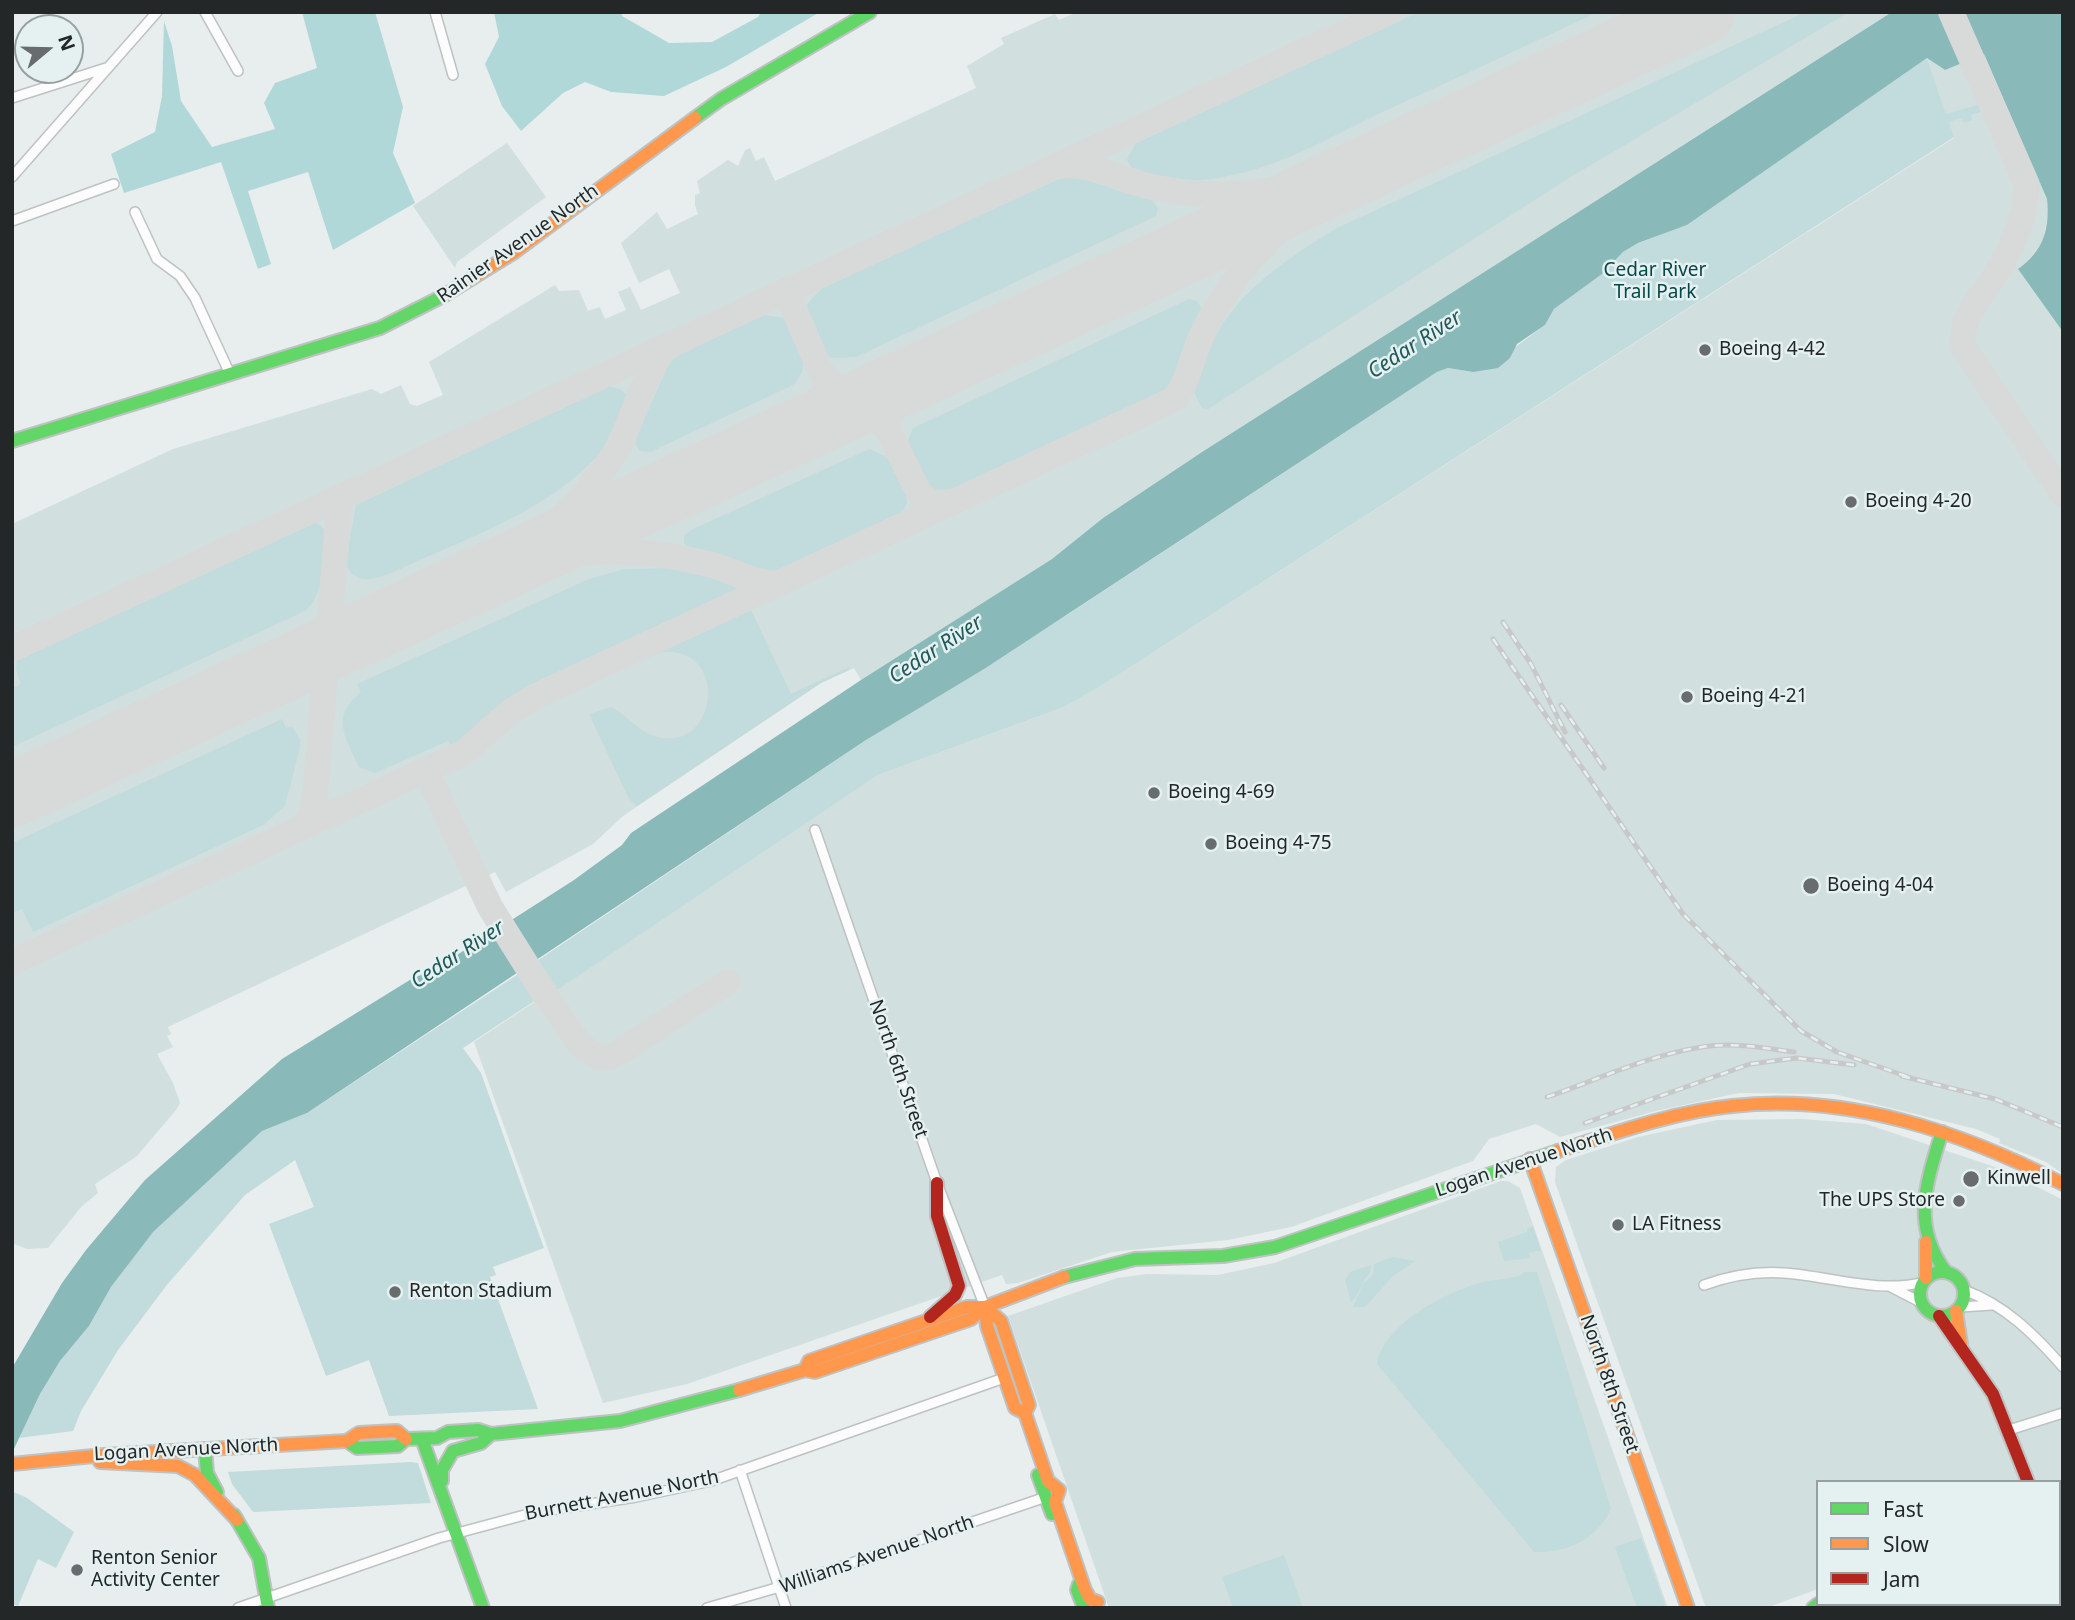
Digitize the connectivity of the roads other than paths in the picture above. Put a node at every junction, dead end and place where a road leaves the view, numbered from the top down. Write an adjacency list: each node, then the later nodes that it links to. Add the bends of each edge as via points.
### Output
1 (156, 12): 5 (street)
2 (205, 12): 6 (street)
3 (435, 12): 7 (street)
4 (870, 12): 13 (main road, Rainier Avenue North, via 721,99 513,253 437,301 380,328)
5 (108, 67): 8 (street); 9 (street)
6 (238, 71)
7 (453, 75)
8 (12, 98)
9 (12, 177)
10 (114, 184): 12 (street)
11 (135, 212): 13 (street, via 158,259 180,276 195,298)
12 (12, 222)
13 (230, 374): 14 (main road, Rainier Avenue North)
14 (12, 441)
15 (815, 830): 18 (street, North 6th Street)
16 (1942, 1132): 17 (main road, Logan Avenue North, via 1860,1109 1748,1104 1664,1119); 19 (main road, Logan Avenue North, via 1999,1152); 20 (main road, via 1928,1183)
17 (1530, 1159): 28 (main road, Logan Avenue North, via 1269,1249 1222,1258 1136,1259 1108,1264); 61 (main road, North 8th Street)
18 (937, 1183): 28 (street, North 6th Street); 31 (main road, via 937,1216 958,1286 955,1295)
19 (2063, 1184)
20 (1926, 1242): 21 (main road); 22 (main road)
21 (1946, 1272): 22 (main road); 25 (main road, via 1957,1278)
22 (1925, 1280): 24 (street); 26 (main road, via 1920,1291)
23 (1704, 1285): 24 (street, via 1745,1274 1782,1272)
24 (1889, 1286): 26 (street)
25 (1964, 1290): 27 (street); 29 (main road)
26 (1922, 1303): 30 (main road)
27 (1992, 1305): 29 (street); 33 (street, via 2030,1330)
28 (985, 1307): 31 (main road, Logan Avenue North, via 967,1307); 34 (main road, Logan Avenue North, via 971,1319 815,1372); 35 (main road, North 6th Street); 36 (main road, North 6th Street, via 1001,1321 1030,1405)
29 (1958, 1309): 30 (main road); 32 (main road)
30 (1939, 1316): 32 (main road)
31 (925, 1322): 34 (main road, Logan Avenue North, via 809,1361)
32 (1961, 1344): 38 (main road)
33 (2063, 1367)
34 (805, 1370): 39 (main road, Logan Avenue North, via 663,1412 568,1428)
35 (1004, 1378): 36 (main road, North 6th Street, via 1015,1408); 47 (street, Burnett Avenue North)
36 (1025, 1413): 45 (main road, North 6th Street)
37 (2063, 1413): 38 (street)
38 (2009, 1430): 48 (main road)
39 (491, 1434): 40 (main road, Logan Avenue North, via 448,1432); 42 (main road)
40 (437, 1438): 41 (main road, Logan Avenue North); 42 (main road, Logan Avenue North, via 450,1445)
41 (422, 1439): 43 (main road, Logan Avenue North, via 406,1439 397,1432 359,1433 346,1441); 49 (main road)
42 (481, 1443): 49 (main road, via 453,1451 442,1470)
43 (205, 1449): 44 (main road, Logan Avenue North); 51 (main road, via 209,1479)
44 (47, 1460): 46 (main road, Logan Avenue North); 51 (main road, via 178,1466 195,1475)
45 (1041, 1461): 50 (main road, North 6th Street, via 1037,1471); 53 (main road, North 6th Street, via 1052,1470 1069,1519)
46 (12, 1464)
47 (740, 1471): 52 (street, Burnett Avenue North, via 688,1486 532,1513); 54 (street)
48 (2027, 1480)
49 (441, 1489): 52 (main road)
50 (1046, 1497): 53 (main road, North 6th Street, via 1056,1524); 54 (street, Williams Avenue North)
51 (237, 1520): 55 (main road, via 254,1542)
52 (456, 1533): 55 (street, Burnett Avenue North); 58 (main road)
53 (1066, 1534): 56 (main road, North 6th Street, via 1081,1577 1077,1590)
54 (779, 1587): 59 (street, Williams Avenue North); 60 (street)
55 (268, 1603): 57 (street, Burnett Avenue North)
56 (1090, 1607)
57 (238, 1608)
58 (483, 1608)
59 (707, 1608)
60 (786, 1608)
61 (1688, 1608)

